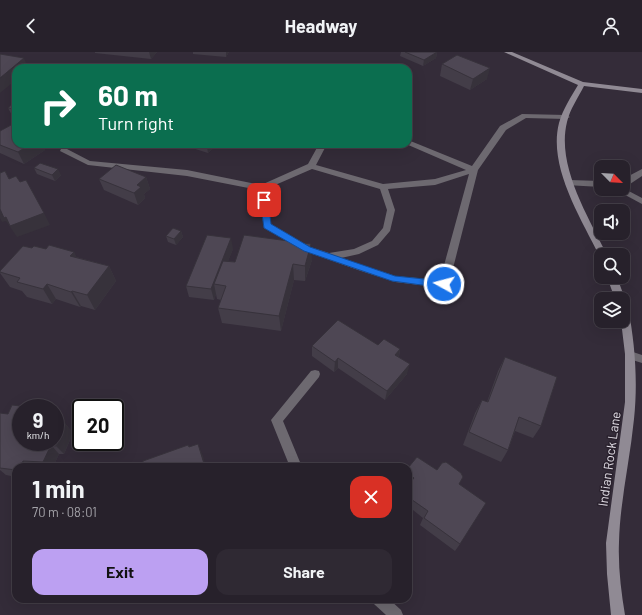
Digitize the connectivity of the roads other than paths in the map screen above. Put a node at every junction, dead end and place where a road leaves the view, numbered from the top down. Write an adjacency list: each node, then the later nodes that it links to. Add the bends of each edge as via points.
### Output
1 (507, 52): 2 (street)
2 (582, 84): 3 (street); 4 (street)
3 (642, 92)
4 (566, 117): 9 (street, via 524,116 503,128); 12 (street, via 562,128 563,161)
5 (412, 144): 9 (street)
6 (321, 148): 8 (street)
7 (64, 151): 15 (street, via 88,163 187,173)
8 (311, 166): 14 (street); 15 (street)
9 (474, 170): 14 (street, via 435,182); 19 (street, via 444,284 395,279)
10 (642, 172): 11 (street)
11 (630, 180)
12 (569, 183): 13 (street); 18 (street)
13 (594, 184)
14 (383, 187): 19 (street, via 391,210 387,229 375,243 356,252)
15 (262, 188): 19 (street, via 267,226 307,249)
16 (630, 195): 17 (street)
17 (642, 201)
18 (600, 248)
19 (328, 256)
20 (626, 328): 21 (street, Indian Rock Lane)
21 (630, 355): 22 (street); 27 (street, Indian Rock Lane, via 631,392 613,535 614,590)
22 (642, 359)
23 (314, 374): 24 (street, via 277,420)
24 (294, 463)
25 (383, 603): 26 (street)
26 (396, 615)
27 (618, 615)

